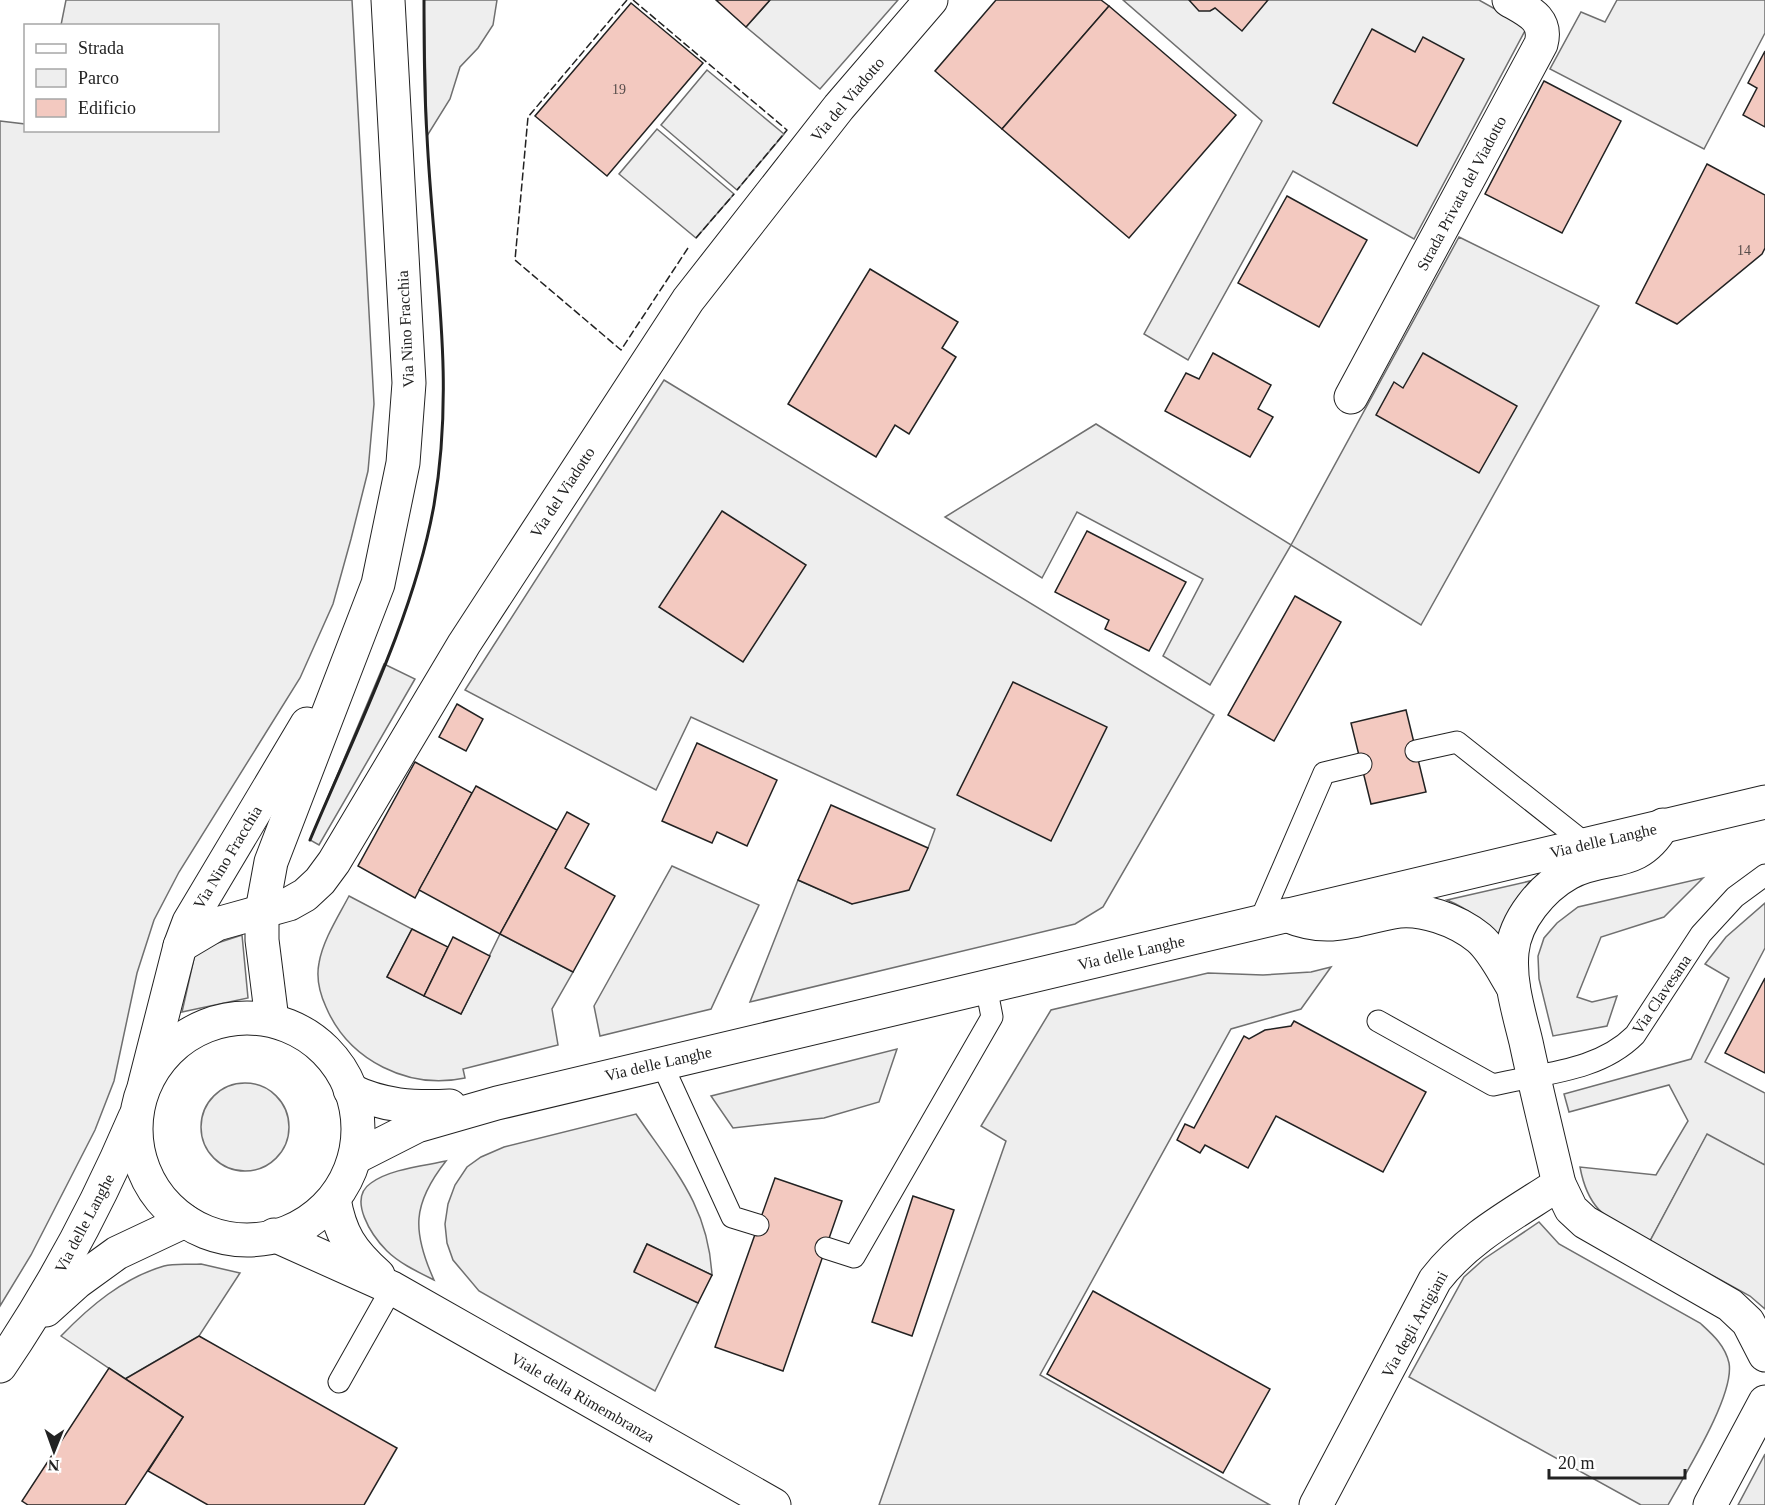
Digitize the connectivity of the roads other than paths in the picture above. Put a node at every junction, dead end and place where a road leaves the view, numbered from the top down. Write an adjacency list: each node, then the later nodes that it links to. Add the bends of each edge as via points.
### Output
1 (388, 0): 5 (street, Via Nino Fracchia, via 409,383 407,422 404,463 388,546)
2 (931, 0): 12 (street, Via del Viadotto, via 839,107 688,300 464,644 334,862 305,895)
3 (1509, 0): 4 (street, Strada Privata del Viadotto, via 1538,18 1544,34 1541,44)
4 (1351, 397)
5 (352, 650): 12 (street, Via Nino Fracchia, via 271,862); 14 (street, Via Nino Fracchia, via 199,903)
6 (1416, 752): 10 (lane, via 1457,742)
7 (1361, 764): 13 (lane, via 1324,773)
8 (1765, 802): 9 (street, Via delle Langhe)
9 (1663, 825): 10 (street, Via delle Langhe); 16 (street, via 1654,841 1637,854 1572,872 1540,896 1518,930 1512,952)
10 (1586, 844): 13 (street, Via delle Langhe)
11 (1765, 875): 20 (lane, Via Clavesana, via 1735,897 1707,927 1635,1035 1621,1049 1589,1064)
12 (262, 911): 14 (street, Via del Viadotto, via 217,924); 17 (street, Via Nino Fracchia)
13 (1273, 918): 15 (street, Via delle Langhe); 16 (street, via 1328,926 1396,912 1438,917 1480,939)
14 (180, 946): 22 (street, Via Nino Fracchia)
15 (986, 986): 19 (street, Via delle Langhe); 30 (lane, via 992,1017 854,1257)
16 (1514, 989): 20 (street)
17 (272, 1020): 21 (street, Via delle Langhe, via 313,1038 343,1070); 22 (street, Via delle Langhe, via 234,1018 197,1029 166,1052)
18 (1378, 1021): 20 (lane, Via Clavesana, via 1493,1085)
19 (661, 1062): 23 (street, Via delle Langhe); 28 (lane, via 732,1216)
20 (1534, 1076): 25 (street)
21 (350, 1090): 23 (street, Via delle Langhe, via 369,1100 396,1106); 24 (street, Via delle Langhe, via 358,1112)
22 (141, 1098): 27 (street, Via delle Langhe, via 136,1144 145,1174 162,1201); 32 (street, Via delle Langhe, via 107,1183)
23 (496, 1103): 24 (street, Via delle Langhe, via 417,1126)
24 (356, 1157): 26 (street, Via delle Langhe)
25 (1559, 1184): 33 (street, via 1571,1209 1585,1222 1730,1305 1748,1322); 38 (street, Via degli Artigiani, via 1483,1233 1449,1262 1435,1280)
26 (334, 1199): 29 (street, Via delle Langhe, via 314,1218 290,1232); 31 (street, via 338,1223 349,1244)
27 (184, 1221): 29 (street, Via delle Langhe, via 236,1240); 32 (street, Via delle Langhe, via 117,1253 76,1282)
28 (758, 1225)
29 (274, 1235): 31 (street)
30 (826, 1248)
31 (392, 1288): 35 (lane); 37 (street, Viale della Rimembranza)
32 (25, 1329): 34 (street, Via delle Langhe)
33 (1765, 1355)
34 (0, 1366)
35 (339, 1382)
36 (1765, 1402): 39 (street)
37 (774, 1505)
38 (1316, 1505)
39 (1710, 1505)

